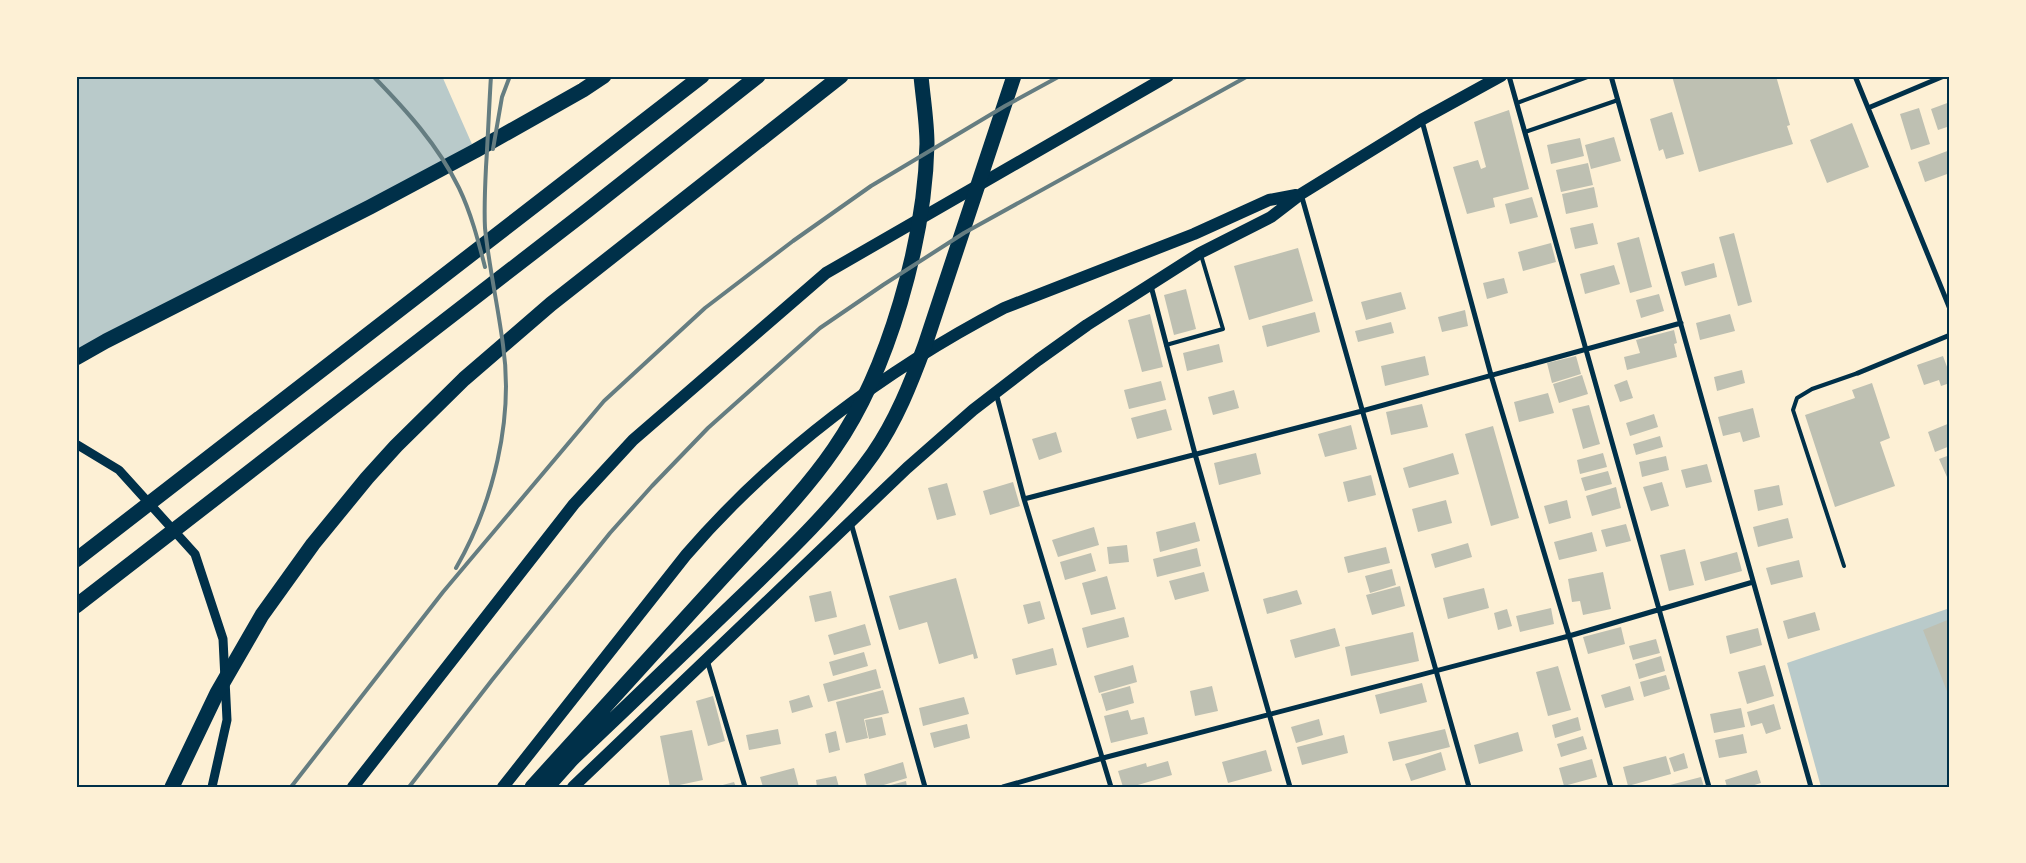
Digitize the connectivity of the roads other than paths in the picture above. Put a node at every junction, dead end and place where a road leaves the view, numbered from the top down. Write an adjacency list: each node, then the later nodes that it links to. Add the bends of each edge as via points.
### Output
1 (604, 76): 27 (highway, via 429,176)
2 (702, 76): 36 (highway)
3 (758, 76): 39 (highway)
4 (840, 76): 46 (highway, via 618,250 428,413 367,478 287,578 213,701)
5 (921, 76): 50 (highway, via 927,142 924,190 911,263 889,336 856,411 835,447 803,490)
6 (1014, 76): 51 (highway, via 925,346 892,424 855,478 784,556 572,759)
7 (1168, 76): 48 (main road, via 826,273 640,434 574,504)
8 (1501, 76): 17 (main road)
9 (1509, 76): 15 (street)
10 (1590, 76): 15 (lane)
11 (1611, 76): 14 (street)
12 (1855, 76): 16 (street)
13 (1944, 76): 16 (street)
14 (1618, 100): 18 (lane); 23 (street)
15 (1517, 103): 18 (street)
16 (1868, 108): 22 (street)
17 (1422, 120): 19 (main road); 29 (street)
18 (1525, 132): 26 (street)
19 (1301, 194): 20 (main road, via 1271,217); 31 (street); 49 (main road, via 1269,200 1194,234 1004,308 887,378 799,443 702,537)
20 (1200, 253): 21 (main road); 25 (lane, via 1222,329)
21 (1151, 285): 25 (street); 30 (main road, via 1087,325)
22 (1950, 309)
23 (1680, 323): 26 (street); 38 (street)
24 (1950, 335): 28 (street)
25 (1166, 345): 33 (street)
26 (1586, 349): 29 (street); 40 (street)
27 (76, 358)
28 (1858, 373): 37 (lane, via 1812,389 1797,398 1793,410)
29 (1491, 375): 31 (street); 41 (street)
30 (996, 392): 34 (street); 35 (main road, via 907,468)
31 (1362, 410): 33 (street); 43 (street)
32 (76, 444): 47 (street, via 118,470 195,554 222,639 227,720)
33 (1195, 454): 34 (street); 44 (street)
34 (1024, 499): 45 (street)
35 (851, 523): 42 (main road); 54 (street)
36 (76, 560)
37 (1844, 566)
38 (1754, 582): 40 (street); 61 (street)
39 (76, 606)
40 (1660, 610): 41 (street); 60 (street)
41 (1569, 636): 43 (street); 59 (street)
42 (707, 660): 52 (main road); 53 (street)
43 (1436, 671): 44 (street); 58 (street)
44 (1269, 714): 45 (street); 57 (street)
45 (1103, 758): 55 (street); 56 (street)
46 (172, 787)
47 (212, 787)
48 (354, 787)
49 (503, 787)
50 (532, 787)
51 (547, 787)
52 (573, 787)
53 (745, 787)
54 (926, 787)
55 (1003, 787)
56 (1111, 787)
57 (1290, 787)
58 (1470, 787)
59 (1611, 787)
60 (1710, 787)
61 (1811, 787)

